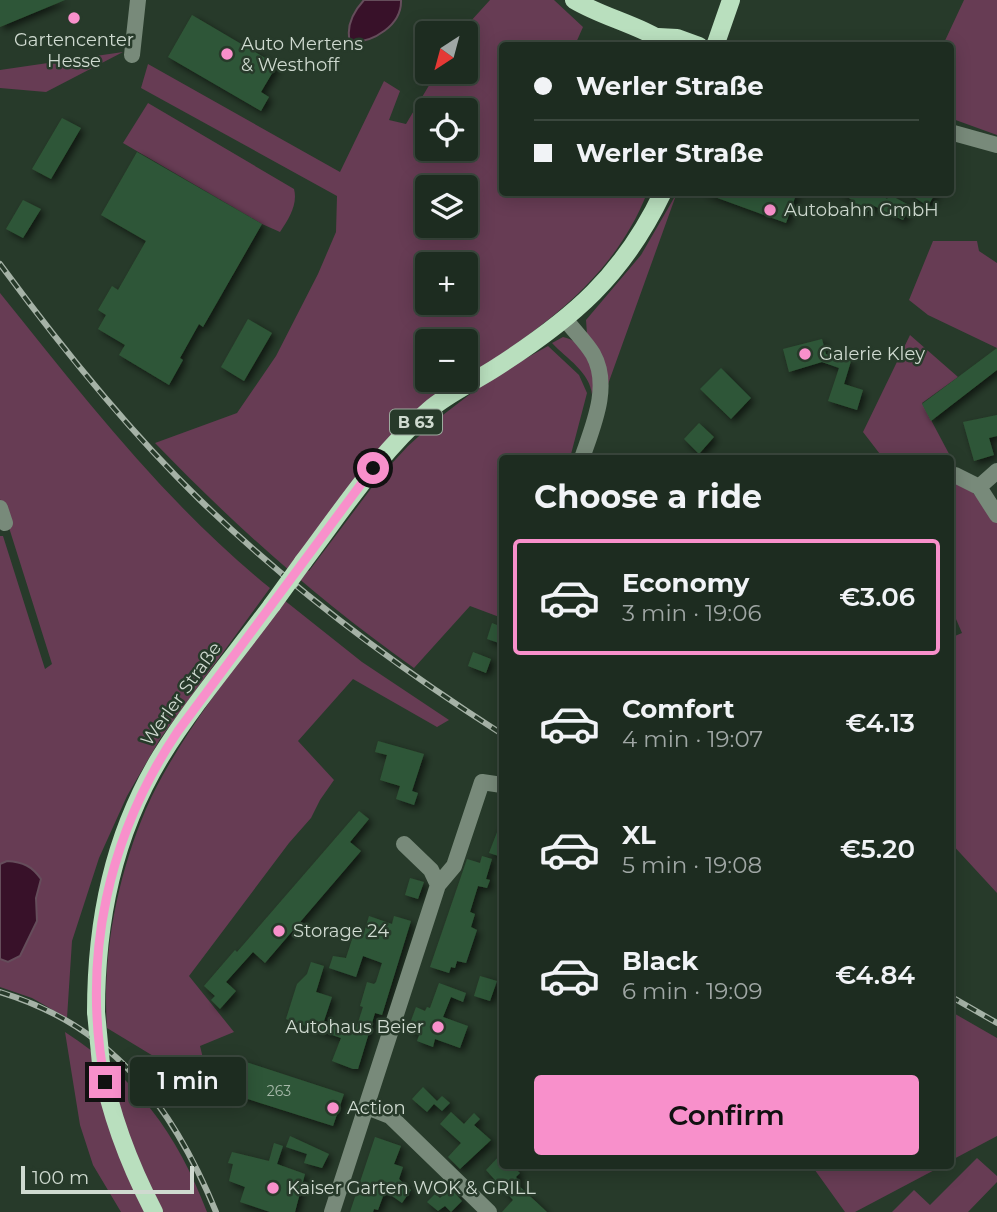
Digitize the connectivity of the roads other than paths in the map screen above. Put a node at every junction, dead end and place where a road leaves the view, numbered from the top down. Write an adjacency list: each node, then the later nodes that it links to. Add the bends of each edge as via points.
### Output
1 (138, 0): 7 (street)
2 (574, 0): 4 (main road)
3 (731, 0): 6 (main road)
4 (664, 41): 5 (main road, via 677,38)
5 (688, 42)
6 (716, 42)
7 (132, 55)
8 (954, 133): 9 (street)
9 (997, 145)
10 (661, 196): 11 (main road, Werler Straße / B 63, via 628,252)
11 (566, 320): 12 (street, via 599,368 599,400); 21 (main road, Werler Straße / B 63, bridge, via 432,408 373,468 178,731 136,805 116,856 100,923 96,1012 110,1107)
12 (583, 455)
13 (997, 471): 15 (street)
14 (954, 475): 15 (street)
15 (979, 487): 16 (street)
16 (997, 515)
17 (499, 785): 19 (street, via 482,782 454,866)
18 (404, 844): 19 (street, via 431,870)
19 (439, 885): 20 (street)
20 (368, 1107): 22 (street); 23 (street, via 390,1116)
21 (154, 1212)
22 (332, 1212)
23 (489, 1212)

